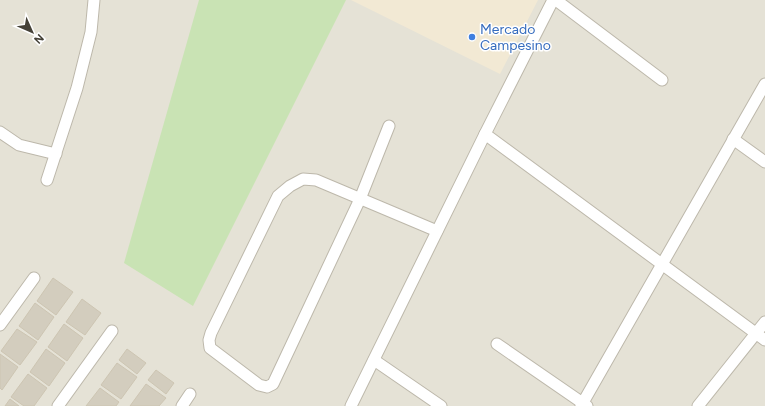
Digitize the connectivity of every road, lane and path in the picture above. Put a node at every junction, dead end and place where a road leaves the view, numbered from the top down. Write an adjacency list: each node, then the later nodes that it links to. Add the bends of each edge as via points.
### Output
1 (94, 0): 9 (street, via 91,32)
2 (555, 0): 3 (street); 7 (street)
3 (662, 80)
4 (765, 84): 8 (street)
5 (389, 126): 12 (street)
6 (0, 132): 9 (street, via 19,145)
7 (485, 134): 13 (street); 14 (street)
8 (734, 139): 10 (street); 14 (street)
9 (56, 154): 11 (street)
10 (765, 162)
11 (47, 180)
12 (360, 199): 12 (street, via 273,384 267,387 259,385 210,348 209,340 278,196 303,180 316,180); 13 (street)
13 (437, 231): 21 (street)
14 (662, 265): 19 (street); 23 (street)
15 (34, 278): 17 (street)
16 (765, 322): 19 (street)
17 (0, 325)
18 (112, 331): 24 (street)
19 (761, 337): 28 (street)
20 (497, 344): 23 (street)
21 (374, 360): 26 (street); 27 (street)
22 (190, 394): 25 (street)
23 (584, 405)
24 (58, 406)
25 (182, 406)
26 (351, 406)
27 (441, 406)
28 (698, 406)

